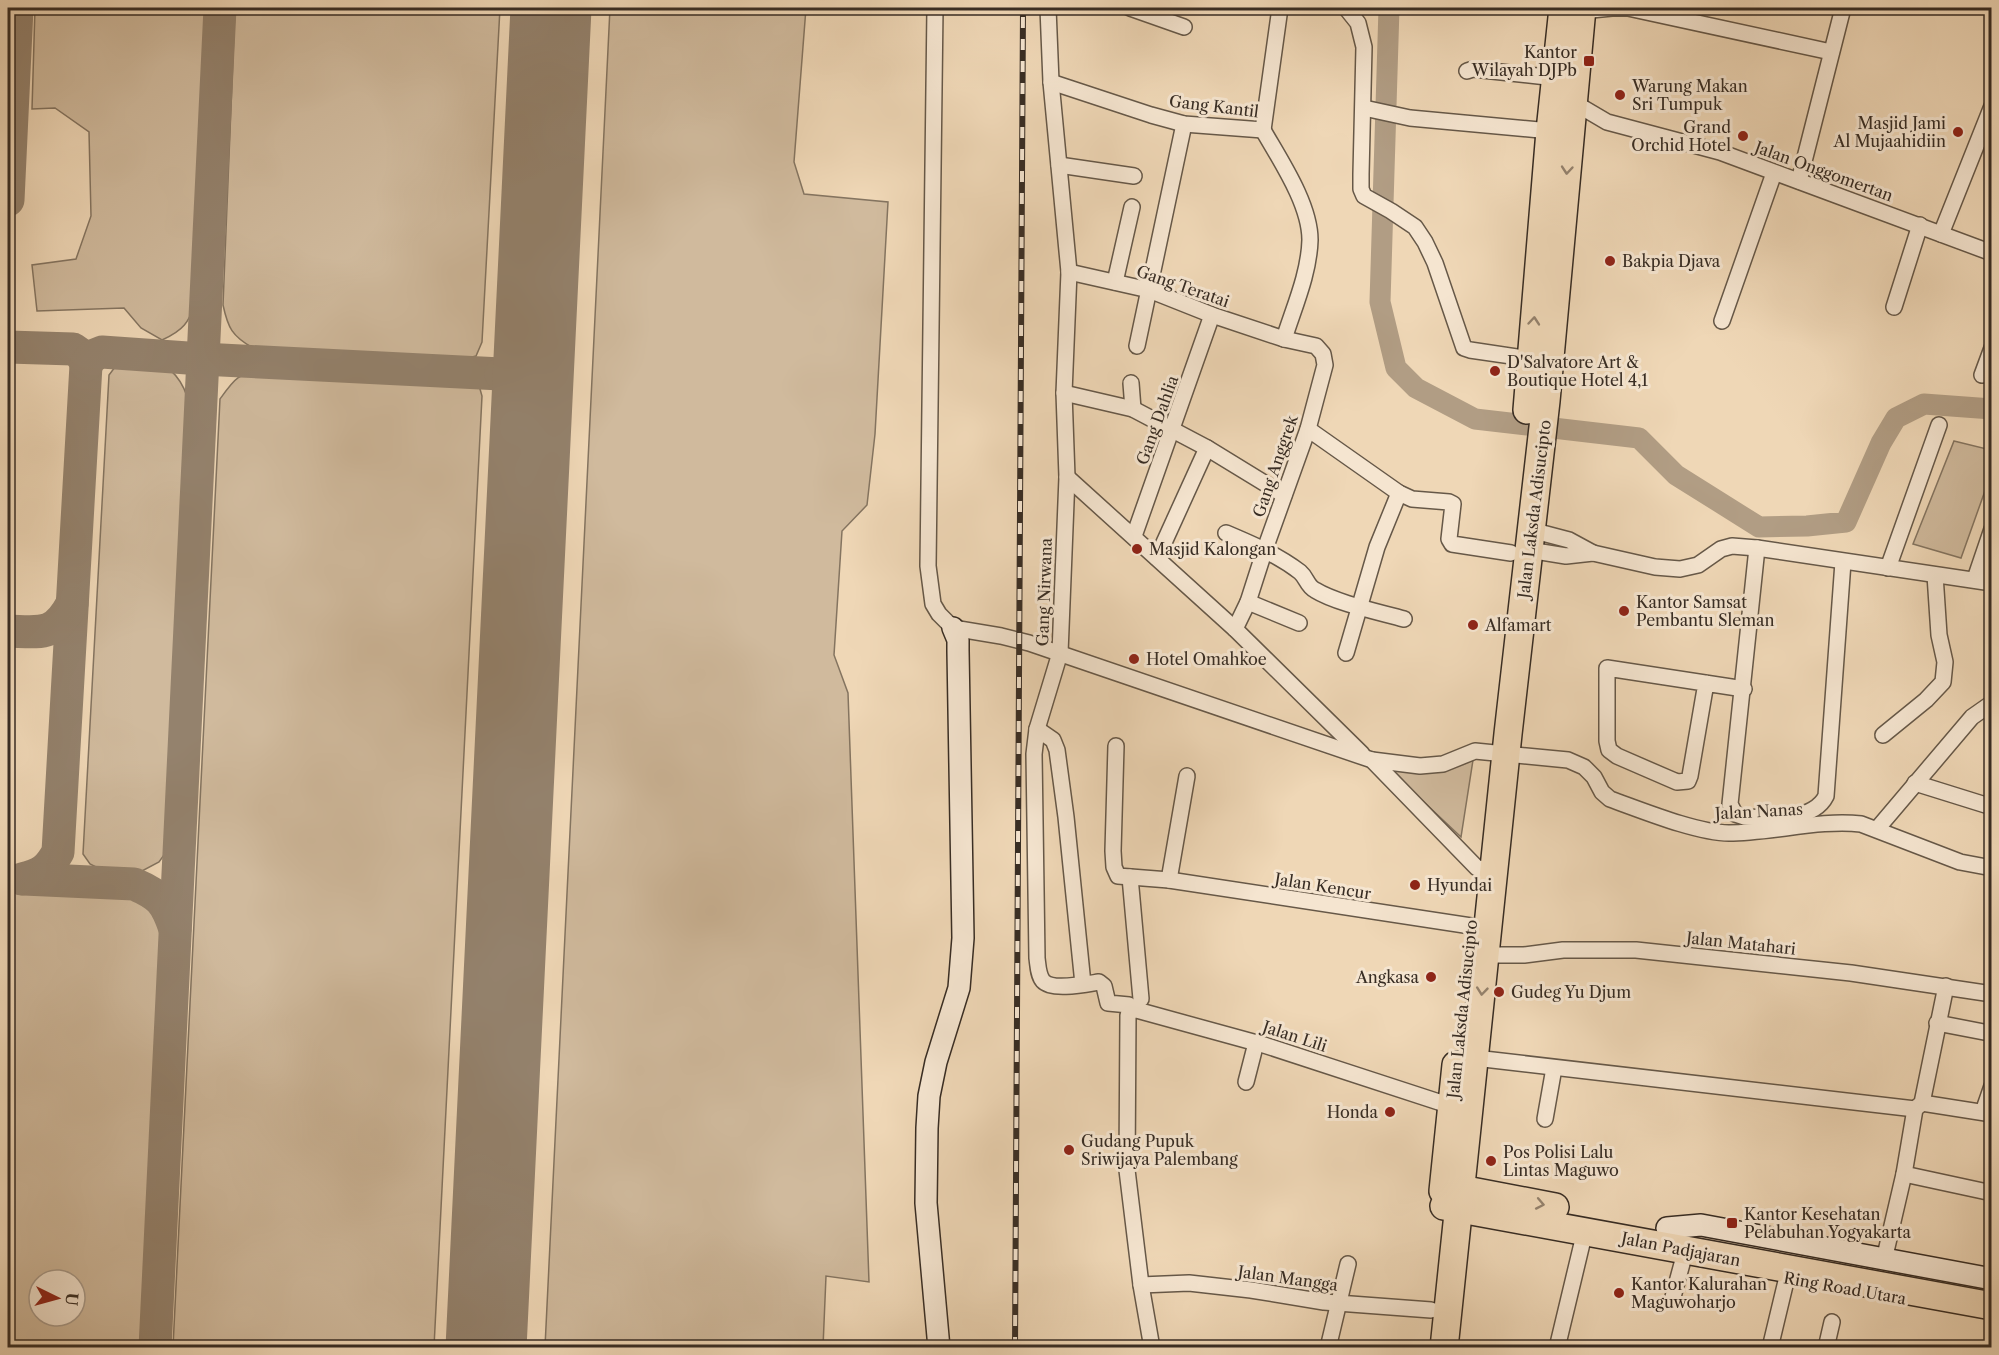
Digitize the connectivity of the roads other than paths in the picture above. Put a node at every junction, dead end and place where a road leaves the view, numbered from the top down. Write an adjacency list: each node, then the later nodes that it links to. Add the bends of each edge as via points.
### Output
1 (935, 8): 67 (street, via 928,566 933,603)
2 (1048, 8): 13 (street, Gang Nirwana)
3 (1130, 8): 8 (street)
4 (1280, 8): 19 (street)
5 (1346, 8): 16 (street, via 1358,23 1364,47)
6 (1843, 8): 10 (street)
7 (1575, 9): 10 (street, via 1628,8); 12 (highway, Jalan Laksda Adisucipto); 14 (highway, Jalan Laksda Adisucipto)
8 (1167, 14): 9 (street)
9 (1184, 27)
10 (1831, 52): 24 (street)
11 (1467, 71): 12 (street)
12 (1556, 78): 20 (highway, Jalan Laksda Adisucipto)
13 (1051, 82): 18 (street, Gang Kantil); 21 (street, Gang Nirwana)
14 (1573, 102): 17 (street); 20 (highway, Jalan Laksda Adisucipto)
15 (1992, 106): 27 (street)
16 (1364, 108): 20 (street, via 1410,118); 38 (street, via 1361,189 1364,196 1415,227 1425,242 1464,348)
17 (1607, 122): 20 (street); 22 (street, Jalan Onggomertan, via 1720,152)
18 (1184, 124): 19 (street, Gang Kantil); 31 (street)
19 (1263, 129): 35 (street, Gang Kantil, via 1294,187 1310,238 1308,261)
20 (1560, 132): 38 (highway, Jalan Laksda Adisucipto, one-way to 20); 42 (highway, Jalan Laksda Adisucipto, one-way to 42)
21 (1059, 165): 23 (street); 29 (street, Gang Nirwana)
22 (1774, 173): 24 (street, Jalan Onggomertan); 34 (street)
23 (1134, 176)
24 (1799, 181): 26 (street, Jalan Onggomertan)
25 (1132, 207): 30 (street)
26 (1920, 225): 27 (street, Jalan Onggomertan); 32 (street)
27 (1941, 234): 28 (street, Jalan Onggomertan)
28 (1992, 253)
29 (1069, 272): 30 (street, Gang Teratai); 41 (street, Gang Nirwana)
30 (1115, 282): 31 (street, Gang Teratai)
31 (1149, 290): 33 (street, Gang Teratai); 36 (street)
32 (1894, 307)
33 (1212, 315): 35 (street, Gang Teratai); 46 (street, Gang Dahlia)
34 (1722, 321)
35 (1284, 339): 45 (street, Gang Anggrek, via 1316,346 1323,354 1324,365)
36 (1137, 346)
37 (1992, 348): 39 (street)
38 (1531, 359): 42 (highway, Jalan Laksda Adisucipto)
39 (1982, 375)
40 (1131, 383): 43 (street)
41 (1064, 393): 43 (street); 48 (street, Gang Nirwana)
42 (1537, 401): 54 (highway, Jalan Laksda Adisucipto)
43 (1133, 409): 46 (street)
44 (1939, 425): 59 (street)
45 (1308, 429): 49 (street); 50 (street, Gang Anggrek)
46 (1173, 430): 47 (street); 53 (street, Gang Dahlia)
47 (1207, 448): 50 (street); 57 (street)
48 (1067, 477): 53 (street); 69 (street, Gang Nirwana)
49 (1399, 492): 54 (street, via 1413,499 1453,504 1449,540 1452,544); 64 (street, via 1377,547)
50 (1284, 495): 56 (street, Gang Anggrek)
51 (1992, 529): 61 (street)
52 (1226, 533): 56 (street)
53 (1134, 536): 57 (street)
54 (1524, 544): 55 (street, via 1569,540 1593,553 1680,569 1698,565 1721,549); 77 (highway, Jalan Laksda Adisucipto)
55 (1757, 548): 58 (street); 72 (street)
56 (1265, 549): 63 (street, Gang Anggrek); 64 (street, via 1304,576 1313,589)
57 (1158, 558): 68 (street)
58 (1843, 562): 59 (street); 72 (street, via 1826,796 1809,813 1744,818 1735,814 1730,804)
59 (1888, 568): 60 (street)
60 (1935, 575): 61 (street); 75 (street, via 1935,602 1945,662 1943,682)
61 (1975, 579): 62 (street)
62 (1992, 583)
63 (1248, 602): 66 (street); 68 (street, Gang Anggrek)
64 (1360, 607): 65 (street); 70 (street)
65 (1404, 619)
66 (1299, 623)
67 (953, 628): 69 (street, Jalan Nanas, via 1011,638); 124 (street, via 958,640 962,964 929,1096 925,1165)
68 (1235, 629): 78 (street)
69 (1060, 653): 74 (street, Gang Nirwana); 78 (street, Jalan Nanas)
70 (1346, 653)
71 (1706, 683): 71 (street, via 1688,780 1677,782 1610,750 1607,668); 72 (street)
72 (1744, 689)
73 (1992, 703): 80 (street, via 1972,717)
74 (1037, 729): 89 (street, via 1053,740 1057,750); 89 (street, Gang Nirwana, via 1033,805 1038,965 1044,981 1050,985)
75 (1883, 735)
76 (1116, 746): 85 (street, via 1114,867 1118,876)
77 (1498, 752): 78 (street, Jalan Nanas, via 1469,752 1443,764 1420,766); 82 (street, Jalan Nanas, via 1568,760 1584,767 1610,799 1707,831 1728,833 1845,822); 84 (highway, Jalan Laksda Adisucipto)
78 (1369, 759): 84 (street)
79 (1187, 776): 86 (street)
80 (1915, 783): 81 (street); 82 (street)
81 (1992, 807)
82 (1877, 829): 83 (street, Jalan Nanas, via 1960,862)
83 (1992, 868)
84 (1486, 869): 87 (highway, Jalan Laksda Adisucipto); 88 (highway, Jalan Laksda Adisucipto)
85 (1130, 877): 86 (street, Jalan Kencur); 92 (street)
86 (1169, 880): 87 (street, Jalan Kencur)
87 (1471, 926): 100 (highway, Jalan Laksda Adisucipto)
88 (1486, 955): 90 (street, Jalan Matahari, via 1636,950); 96 (highway, Jalan Laksda Adisucipto, one-way to 96)
89 (1083, 984): 92 (street, Gang Nirwana, via 1102,983 1108,1003)
90 (1946, 986): 91 (street, Jalan Matahari); 93 (street)
91 (1992, 994)
92 (1134, 1008): 95 (street, Jalan Lili); 116 (street, via 1127,1170)
93 (1937, 1023): 94 (street); 101 (street)
94 (1989, 1033)
95 (1256, 1043): 98 (street); 100 (street, Jalan Lili)
96 (1475, 1058): 97 (street); 104 (highway, Jalan Laksda Adisucipto)
97 (1554, 1068): 101 (street); 103 (street)
98 (1246, 1082)
99 (1992, 1086): 102 (street)
100 (1451, 1106): 107 (highway, Jalan Laksda Adisucipto)
101 (1918, 1106): 102 (street); 105 (street)
102 (1987, 1113)
103 (1545, 1119)
104 (1467, 1140): 107 (highway, Jalan Laksda Adisucipto); 108 (highway, via 1482,1177)
105 (1904, 1174): 106 (street); 111 (street)
106 (1992, 1193)
107 (1452, 1197): 108 (highway, Jalan Padjajaran); 113 (highway); 121 (highway)
108 (1512, 1208): 109 (highway, Jalan Padjajaran); 110 (highway, Jalan Padjajaran, one-way to 110); 113 (highway, via 1478,1230 1462,1246)
109 (1585, 1231): 110 (highway, Jalan Padjajaran); 129 (street)
110 (1659, 1240): 111 (street, via 1701,1225); 114 (street, Ring Road Utara); 117 (highway, Jalan Padjajaran); 118 (street); 120 (highway, Jalan Padjajaran)
111 (1884, 1260): 115 (street)
112 (1348, 1264): 119 (street)
113 (1452, 1267): 128 (highway)
114 (1787, 1277): 122 (street, Ring Road Utara); 130 (street)
115 (1992, 1279)
116 (1141, 1285): 119 (street, Jalan Mangga, via 1189,1283); 125 (street)
117 (1992, 1290)
118 (1673, 1297)
119 (1338, 1303): 121 (street, Jalan Mangga); 126 (street)
120 (1992, 1306)
121 (1431, 1310): 127 (highway)
122 (1992, 1315)
123 (1832, 1322): 131 (street)
124 (939, 1347)
125 (1152, 1347)
126 (1328, 1347)
127 (1428, 1347)
128 (1444, 1347)
129 (1557, 1347)
130 (1770, 1347)
131 (1826, 1347)

